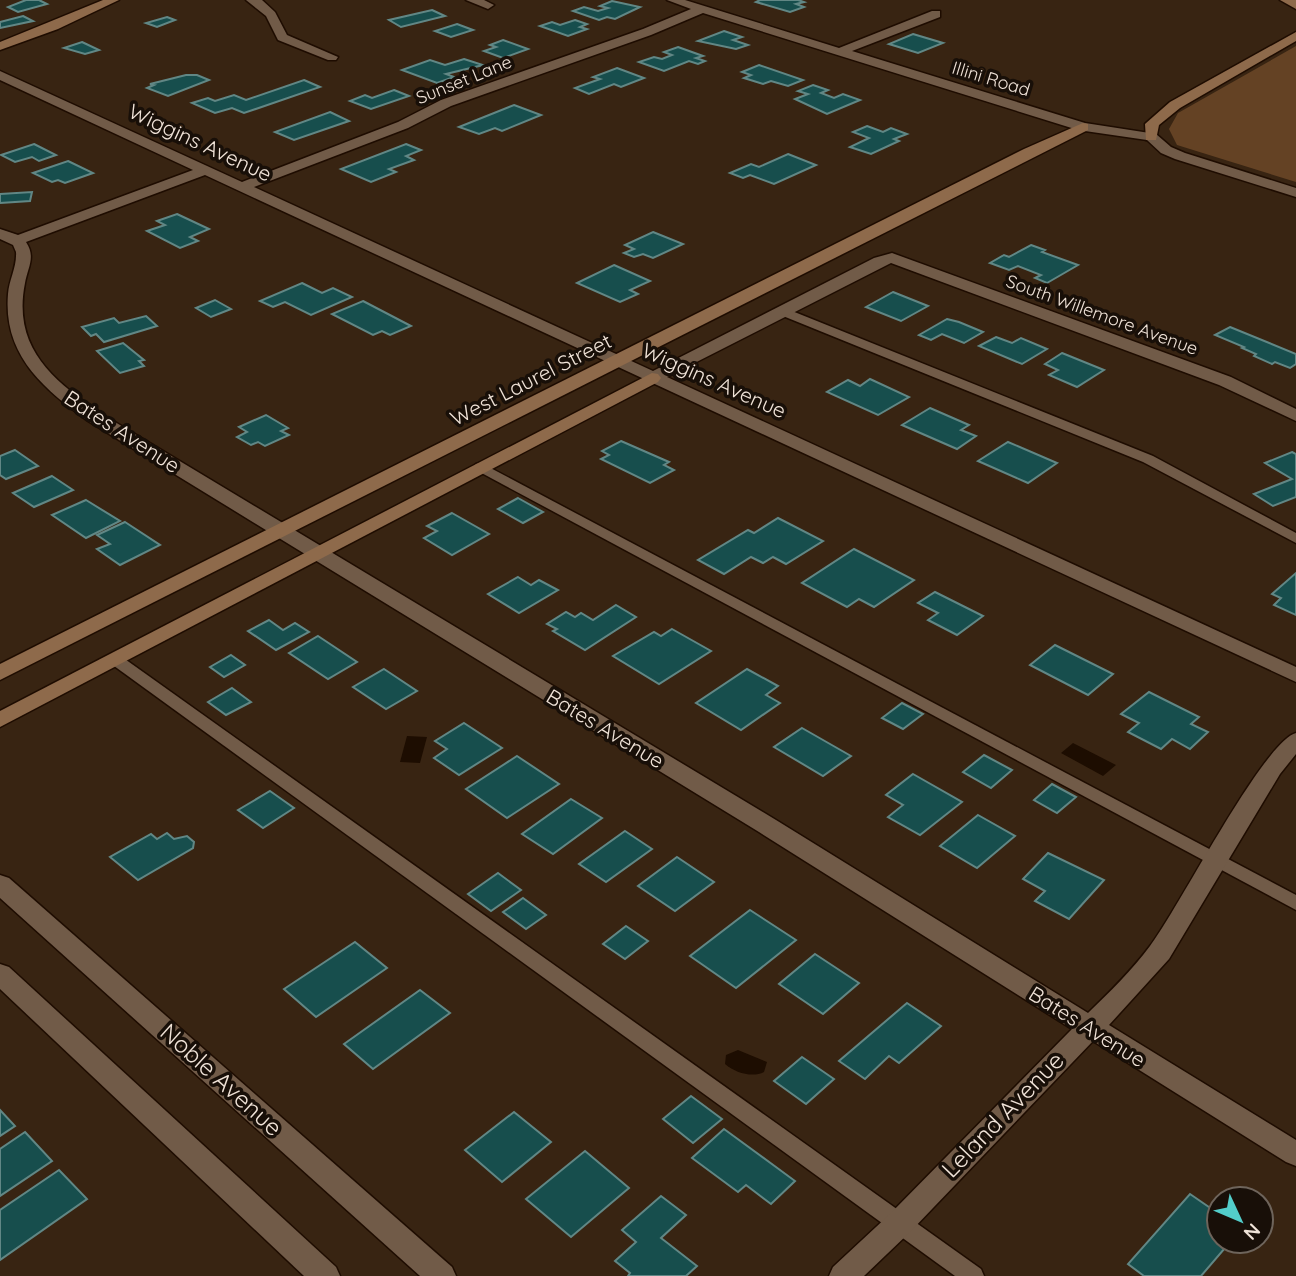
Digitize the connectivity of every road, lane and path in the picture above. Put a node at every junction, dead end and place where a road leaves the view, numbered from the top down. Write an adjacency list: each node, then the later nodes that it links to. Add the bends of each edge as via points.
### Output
1 (113, 0): 11 (street)
2 (252, 0): 13 (street, via 272,14 282,37)
3 (472, 0): 6 (street)
4 (673, 0): 8 (street, Illini Road)
5 (1286, 0): 7 (street)
6 (488, 5)
7 (1296, 5)
8 (702, 9): 12 (street, Illini Road); 18 (street, Sunset Lane, via 446,103 403,125)
9 (936, 14): 12 (street)
10 (1296, 36): 16 (street, via 1175,104 1152,124)
11 (0, 46)
12 (839, 52): 15 (street, Illini Road)
13 (332, 58)
14 (0, 75): 17 (street, Wiggins Avenue)
15 (1083, 127): 16 (street, Illini Road); 22 (street, West Laurel Street)
16 (1151, 137): 19 (street, Illini Road, via 1180,156)
17 (206, 170): 18 (street, Wiggins Avenue); 20 (street, Bates Avenue)
18 (241, 187): 22 (street, Wiggins Avenue)
19 (1296, 193)
20 (8, 237): 26 (street, Bates Avenue, via 24,250 16,317 22,345 40,372 94,417)
21 (782, 311): 23 (street); 24 (street, South Willemore Avenue, via 892,258 1225,381); 27 (lane, via 1148,459)
22 (617, 362): 23 (street, Wiggins Avenue); 26 (street, West Laurel Street)
23 (652, 378): 25 (street); 31 (street, Wiggins Avenue)
24 (1296, 416)
25 (481, 467): 28 (street); 34 (lane)
26 (279, 532): 28 (street, Bates Avenue); 30 (street, West Laurel Street)
27 (1296, 539)
28 (316, 554): 29 (street); 38 (street, Bates Avenue, via 863,885)
29 (116, 660): 32 (street); 40 (lane)
30 (0, 673)
31 (1296, 675)
32 (0, 720)
33 (1296, 740): 34 (street, Leland Avenue, via 1271,769)
34 (1216, 860): 36 (lane); 38 (street, Leland Avenue, via 1160,952)
35 (0, 884): 42 (street, Noble Avenue)
36 (1296, 903)
37 (0, 974): 41 (street)
38 (1089, 1028): 39 (street, Bates Avenue); 40 (street, Leland Avenue)
39 (1296, 1154)
40 (900, 1223): 43 (street, Leland Avenue); 44 (lane)
41 (325, 1276)
42 (441, 1276)
43 (844, 1276)
44 (973, 1276)

